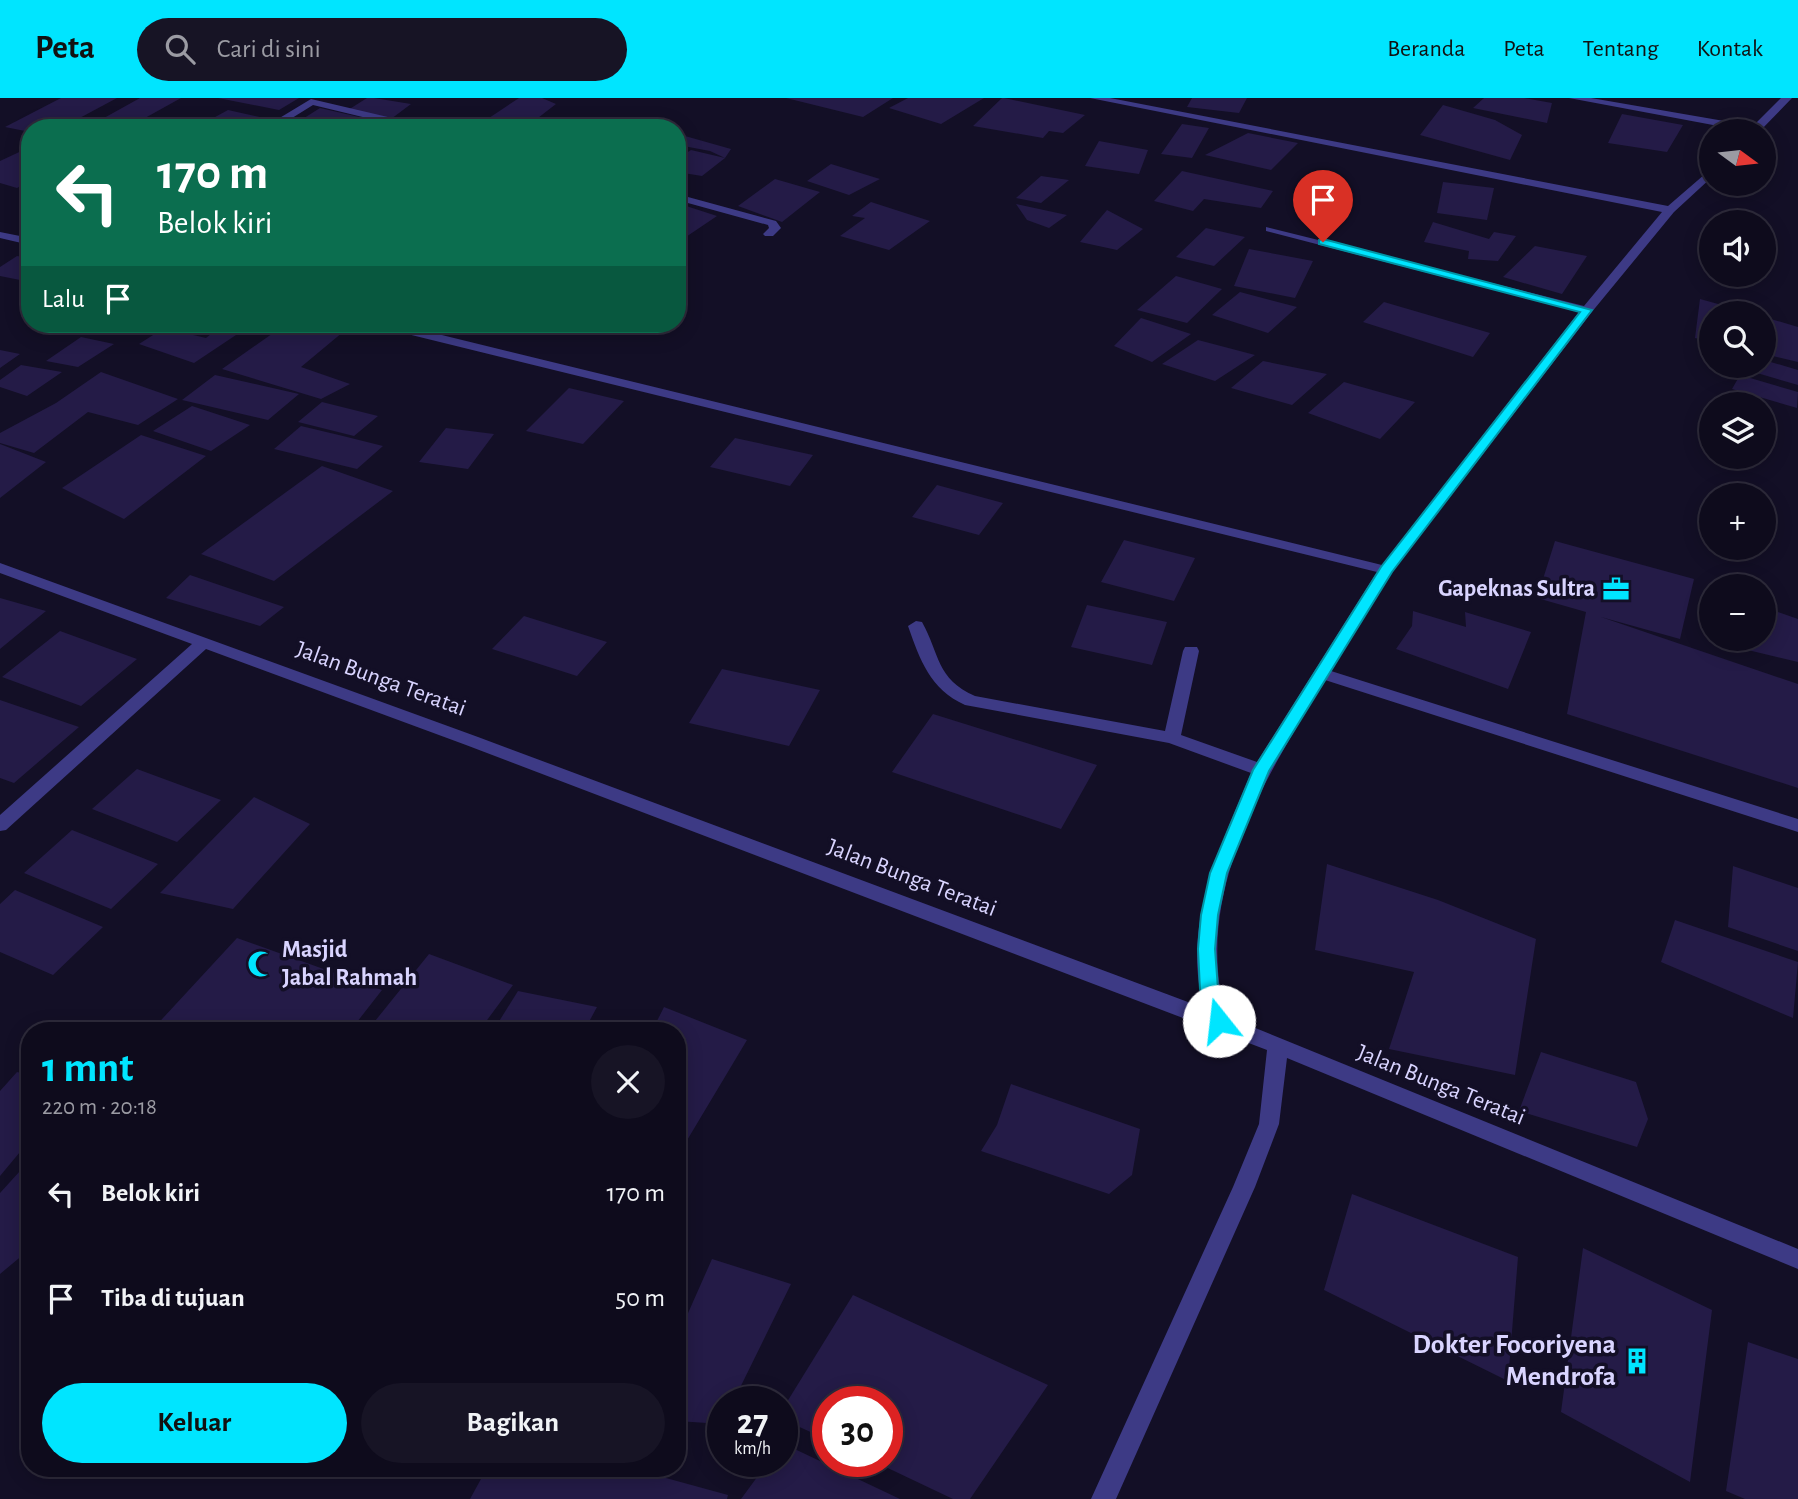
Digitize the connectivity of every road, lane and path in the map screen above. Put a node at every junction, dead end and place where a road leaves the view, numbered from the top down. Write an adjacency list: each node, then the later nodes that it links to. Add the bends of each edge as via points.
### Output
1 (1095, 98): 10 (street)
2 (1574, 98): 7 (street)
3 (1787, 98): 6 (street)
4 (283, 119): 5 (street, via 311,102)
5 (384, 119)
6 (1767, 119)
7 (1699, 121)
8 (1699, 183): 10 (street)
9 (686, 199): 12 (street, via 772,223 775,228)
10 (1670, 210): 15 (street)
11 (1270, 229): 15 (street)
12 (769, 234)
13 (0, 235): 14 (street)
14 (21, 240)
15 (1587, 310): 18 (street)
16 (420, 333): 18 (street)
17 (0, 568): 20 (street, Jalan Bunga Teratai)
18 (1386, 570): 22 (street)
19 (916, 626): 23 (street, via 938,679 957,696)
20 (204, 642): 25 (street); 27 (street, Jalan Bunga Teratai)
21 (1191, 650): 23 (street)
22 (1323, 674): 24 (street); 26 (street)
23 (1172, 738): 24 (street)
24 (1261, 770): 27 (street, via 1219,873 1209,915 1209,989)
25 (0, 825)
26 (1798, 826)
27 (1219, 1021): 28 (street, Jalan Bunga Teratai)
28 (1278, 1046): 29 (street, Jalan Bunga Teratai); 30 (street, via 1269,1124)
29 (1798, 1259)
30 (1103, 1499)

